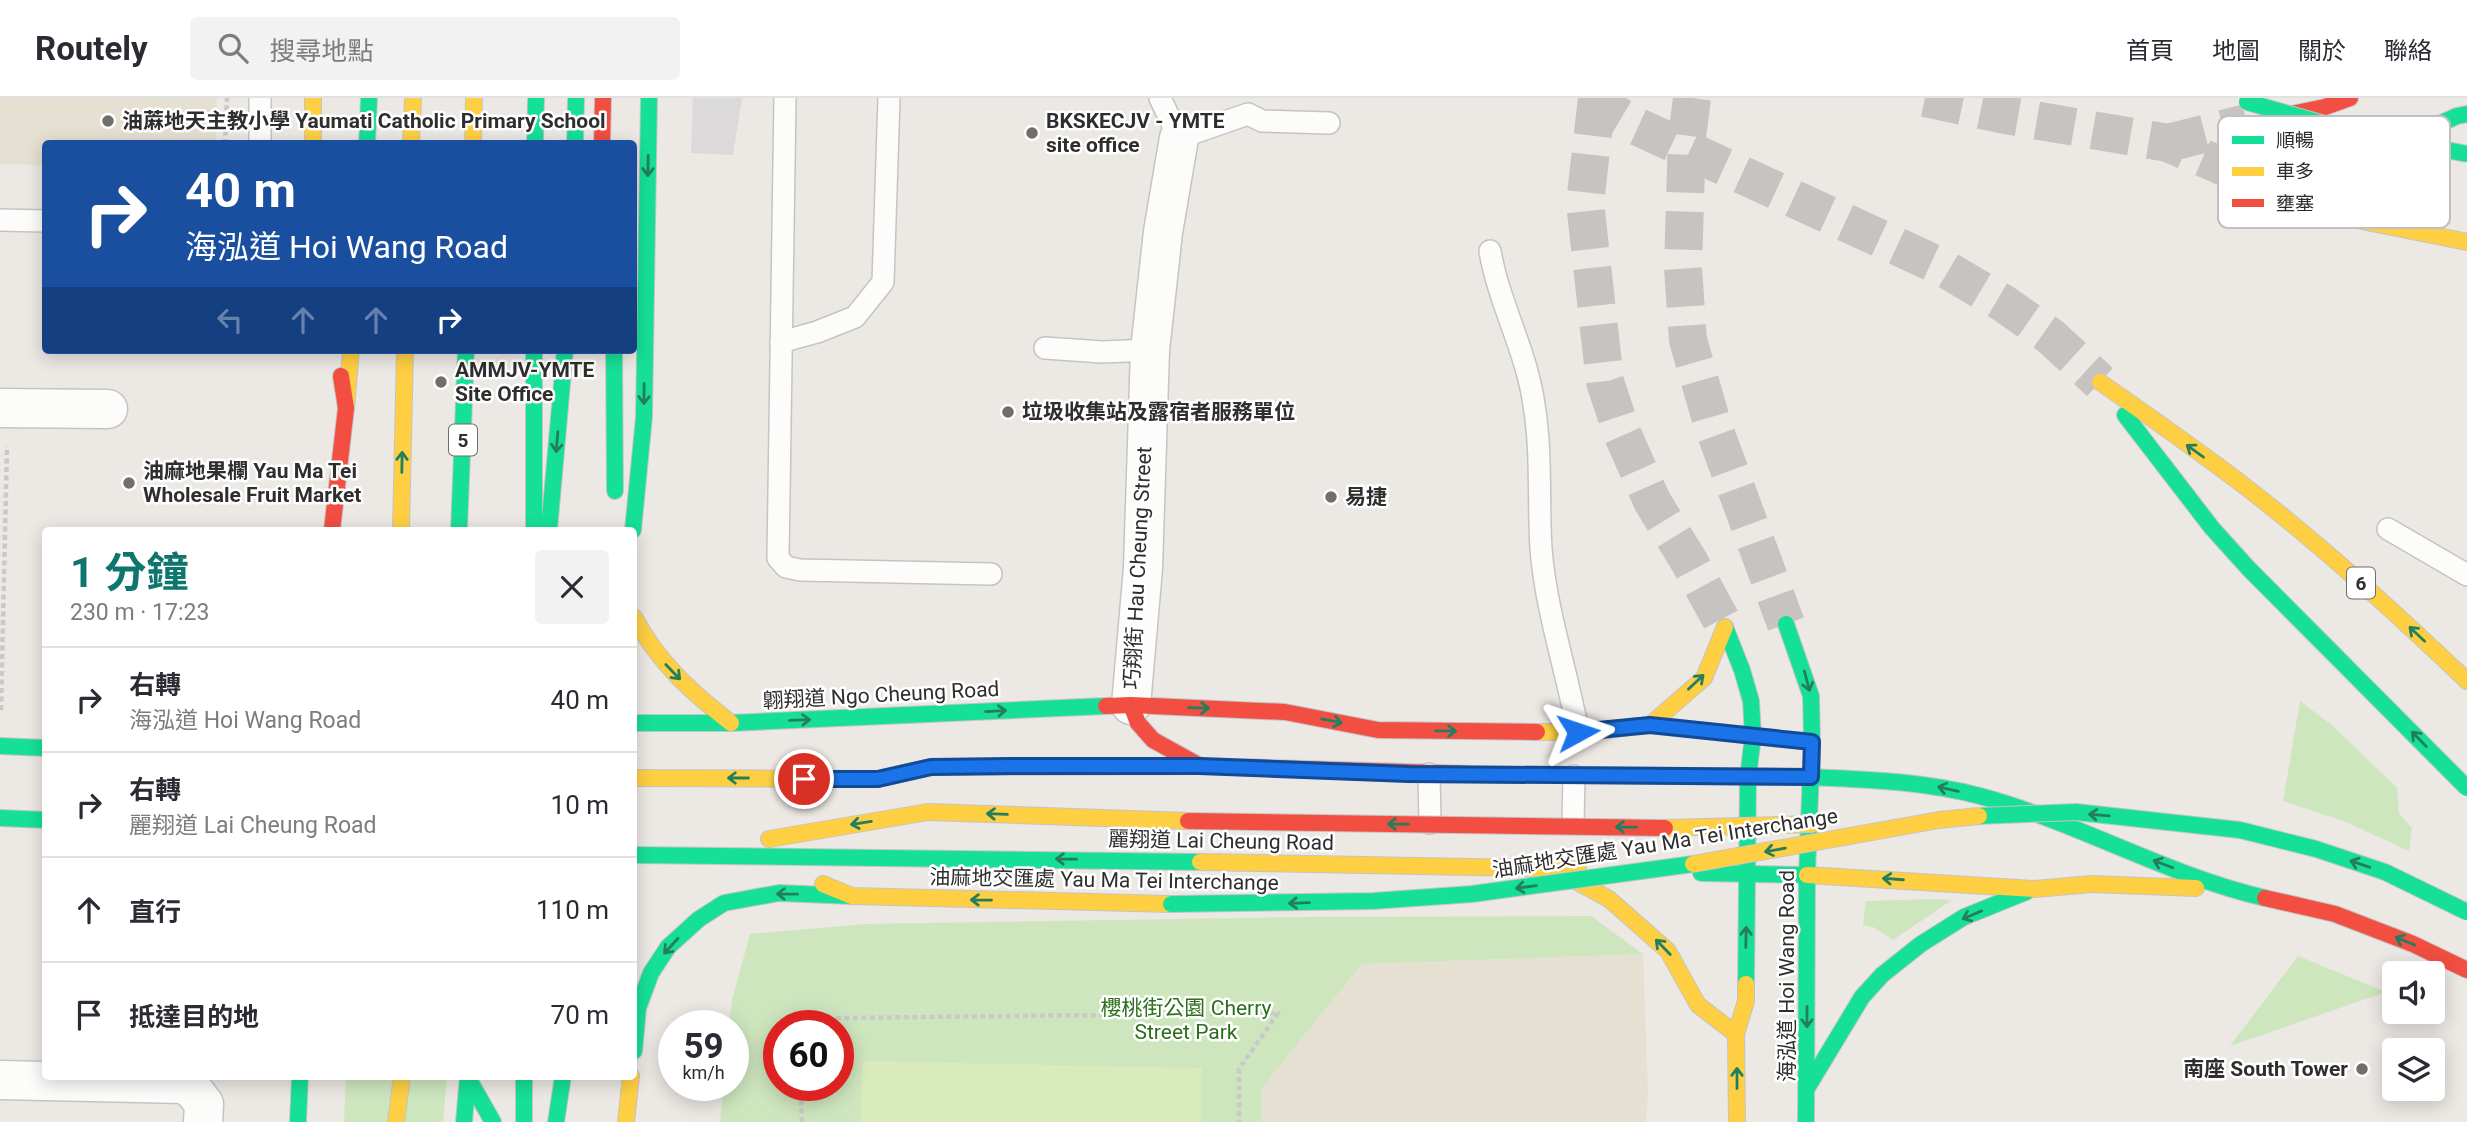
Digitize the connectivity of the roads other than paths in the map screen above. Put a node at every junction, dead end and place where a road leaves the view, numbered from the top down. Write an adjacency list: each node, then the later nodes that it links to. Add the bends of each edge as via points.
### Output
1 (260, 98): 22 (lane)
2 (313, 98): 23 (main road)
3 (369, 98): 20 (main road)
4 (413, 98): 24 (main road)
5 (474, 98): 25 (main road)
6 (536, 98): 26 (main road)
7 (576, 98): 27 (main road)
8 (603, 98): 28 (main road)
9 (649, 98): 53 (main road, one-way to 53, via 644,417)
10 (785, 98): 34 (lane)
11 (889, 98): 34 (lane, via 883,282 855,317)
12 (1160, 98): 21 (lane)
13 (2350, 98): 16 (main road)
14 (2247, 102): 17 (main road, bridge)
15 (2467, 114): 18 (main road)
16 (2280, 116)
17 (2292, 116)
18 (2450, 119)
19 (1329, 123): 21 (lane, via 1262,121 1248,114)
20 (367, 138)
21 (1178, 138): 36 (street, 巧翔街 Hau Cheung Street)
22 (260, 140)
23 (313, 140)
24 (411, 140)
25 (473, 140)
26 (535, 140)
27 (575, 140)
28 (602, 140)
29 (0, 220): 30 (lane)
30 (42, 221)
31 (2397, 228): 32 (main road)
32 (2467, 242)
33 (1490, 251): 64 (lane, via 1534,403 1541,550)
34 (781, 342): 55 (lane, via 778,558 786,567)
35 (1045, 348): 36 (lane)
36 (1150, 350): 60 (street, 巧翔街 Hau Cheung Street, via 1142,580)
37 (337, 354): 44 (main road)
38 (351, 354): 44 (main road)
39 (405, 354): 49 (main road, one-way to 39)
40 (467, 354): 50 (main road, 5)
41 (534, 354): 51 (main road)
42 (565, 354): 52 (main road, one-way to 52)
43 (614, 354): 47 (main road)
44 (346, 408): 48 (main road)
45 (108, 409): 46 (street)
46 (4, 424)
47 (615, 513)
48 (332, 527)
49 (401, 527)
50 (459, 527)
51 (534, 527)
52 (549, 527)
53 (633, 527)
54 (2388, 529): 56 (lane)
55 (991, 574)
56 (2467, 575)
57 (637, 622): 62 (main road, one-way to 62, via 671,670)
58 (1786, 624): 66 (main road, 海泓道 Hoi Wang Road, one-way to 66, via 1811,696)
59 (2467, 681): 76 (main road, 6, bridge, via 2392,610 2250,491 2099,382 2249,569)
60 (1131, 705): 62 (main road, 翺翔道 Ngo Cheung Road, one-way to 60); 64 (main road, one-way to 64, via 1285,712 1378,730); 69 (main road, via 1138,723 1153,740)
61 (637, 723): 62 (main road, 翺翔道 Ngo Cheung Road)
62 (732, 723)
63 (1650, 725): 64 (main road); 65 (main road); 65 (main road, 海泓道 Hoi Wang Road, one-way to 65, via 1703,678 1724,627 1751,701)
64 (1578, 732)
65 (1753, 736): 66 (main road); 74 (main road, 海泓道 Hoi Wang Road)
66 (1812, 742): 72 (main road, 海泓道 Hoi Wang Road)
67 (0, 746): 68 (main road)
68 (42, 748)
69 (1200, 766): 70 (main road); 75 (main road, via 931,767)
70 (1429, 774): 71 (main road); 82 (lane)
71 (1574, 776): 74 (main road); 81 (lane)
72 (1811, 777): 74 (main road); 88 (main road, 海泓道 Hoi Wang Road); 90 (main road, one-way to 72, via 1979,796 1901,781)
73 (637, 778): 75 (main road, one-way to 73)
74 (1748, 778): 87 (main road, 海泓道 Hoi Wang Road)
75 (878, 779): 77 (main road)
76 (2467, 788)
77 (928, 812): 80 (main road, one-way to 77, bridge, via 1662,828); 84 (main road, one-way to 84)
78 (0, 818): 79 (main road)
79 (42, 820)
80 (1939, 820): 91 (main road, 油麻地交匯處 Yau Ma Tei Interchange, one-way to 91, bridge, via 1592,879 1373,901 1171,904); 92 (main road, 油麻地交匯處 Yau Ma Tei Interchange, one-way to 80, bridge, via 2385,872 2240,830 2076,812)
81 (1573, 822)
82 (1430, 823)
83 (637, 855): 84 (main road, 麗翔道 Lai Cheung Road)
84 (692, 856): 85 (main road, 麗翔道 Lai Cheung Road)
85 (765, 858): 86 (main road, 麗翔道 Lai Cheung Road, one-way to 85); 91 (main road)
86 (1551, 867): 87 (main road, 麗翔道 Lai Cheung Road); 95 (main road, one-way to 86, via 1698,1005 1668,951 1644,929 1609,899)
87 (1746, 873): 88 (main road, 麗翔道 Lai Cheung Road); 95 (main road, 海泓道 Hoi Wang Road, one-way to 87, via 1746,1001)
88 (1807, 875): 89 (main road, 麗翔道 Lai Cheung Road, one-way to 88); 105 (main road, 海泓道 Hoi Wang Road, one-way to 105)
89 (2035, 889): 90 (main road, via 2092,884); 105 (main road, one-way to 105, via 1964,917 1882,975 1862,998)
90 (2226, 889): 93 (main road, one-way to 90, via 2335,914)
91 (852, 896): 94 (main road, 油麻地交匯處 Yau Ma Tei Interchange, one-way to 94, via 779,893 724,903 668,947 651,973)
92 (2467, 912)
93 (2467, 970)
94 (637, 1019)
95 (1736, 1034): 114 (main road, 海泓道 Hoi Wang Road, one-way to 95)
96 (0, 1080): 106 (street, via 184,1084)
97 (300, 1080): 107 (main road)
98 (395, 1080): 108 (main road)
99 (401, 1080): 108 (main road)
100 (468, 1080): 109 (main road)
101 (470, 1080): 110 (main road)
102 (524, 1080): 111 (main road)
103 (562, 1080): 112 (main road)
104 (631, 1080): 113 (main road)
105 (1807, 1088): 115 (main road, 海泓道 Hoi Wang Road)
106 (198, 1106)
107 (298, 1122)
108 (395, 1122)
109 (464, 1122)
110 (493, 1122)
111 (524, 1122)
112 (556, 1122)
113 (626, 1122)
114 (1737, 1122)
115 (1806, 1122)

